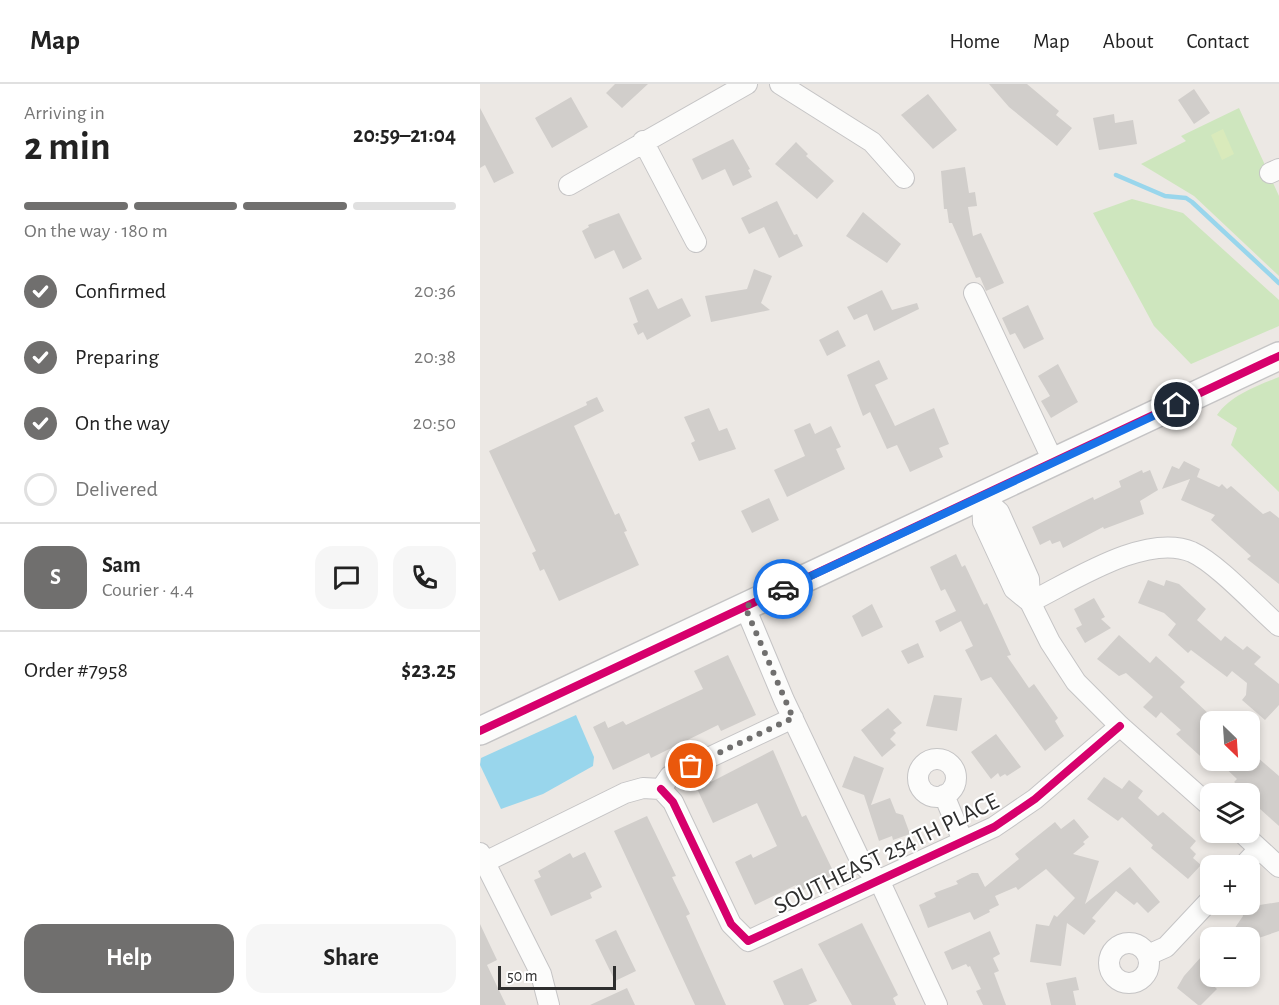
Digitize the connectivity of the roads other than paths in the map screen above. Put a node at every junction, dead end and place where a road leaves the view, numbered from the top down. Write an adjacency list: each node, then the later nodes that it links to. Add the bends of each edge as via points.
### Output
1 (747, 84): 3 (street)
2 (780, 84): 4 (street, via 872,142)
3 (643, 141): 5 (street); 6 (street)
4 (904, 178)
5 (569, 186)
6 (696, 242)
7 (974, 293): 9 (street)
8 (1279, 356): 9 (main road)
9 (1054, 463): 10 (main road)
10 (982, 497): 11 (street, via 999,512 1029,579); 12 (main road)
11 (1030, 602): 13 (street, via 1118,559 1176,546 1212,566); 15 (street, via 1076,682)
12 (745, 607): 14 (street); 16 (main road)
13 (1279, 626)
14 (793, 718): 17 (street, via 670,776); 26 (street, via 862,864)
15 (1120, 726): 19 (street); 20 (street, SOUTHEAST 254TH PLACE, via 1035,799 994,827)
16 (480, 731)
17 (661, 789): 24 (street, via 625,793); 26 (street, SOUTHEAST 254TH PLACE, via 672,802 731,924 748,941)
18 (944, 795): 20 (street)
19 (1200, 797)
20 (963, 842): 26 (street, SOUTHEAST 254TH PLACE)
21 (1253, 843): 22 (street)
22 (1259, 849): 23 (street); 25 (street)
23 (1253, 855)
24 (482, 858): 29 (street, via 541,974)
25 (1279, 867)
26 (879, 880): 30 (street)
27 (1200, 910): 28 (street, via 1166,946)
28 (1148, 955)
29 (549, 1005)
30 (937, 1005)

